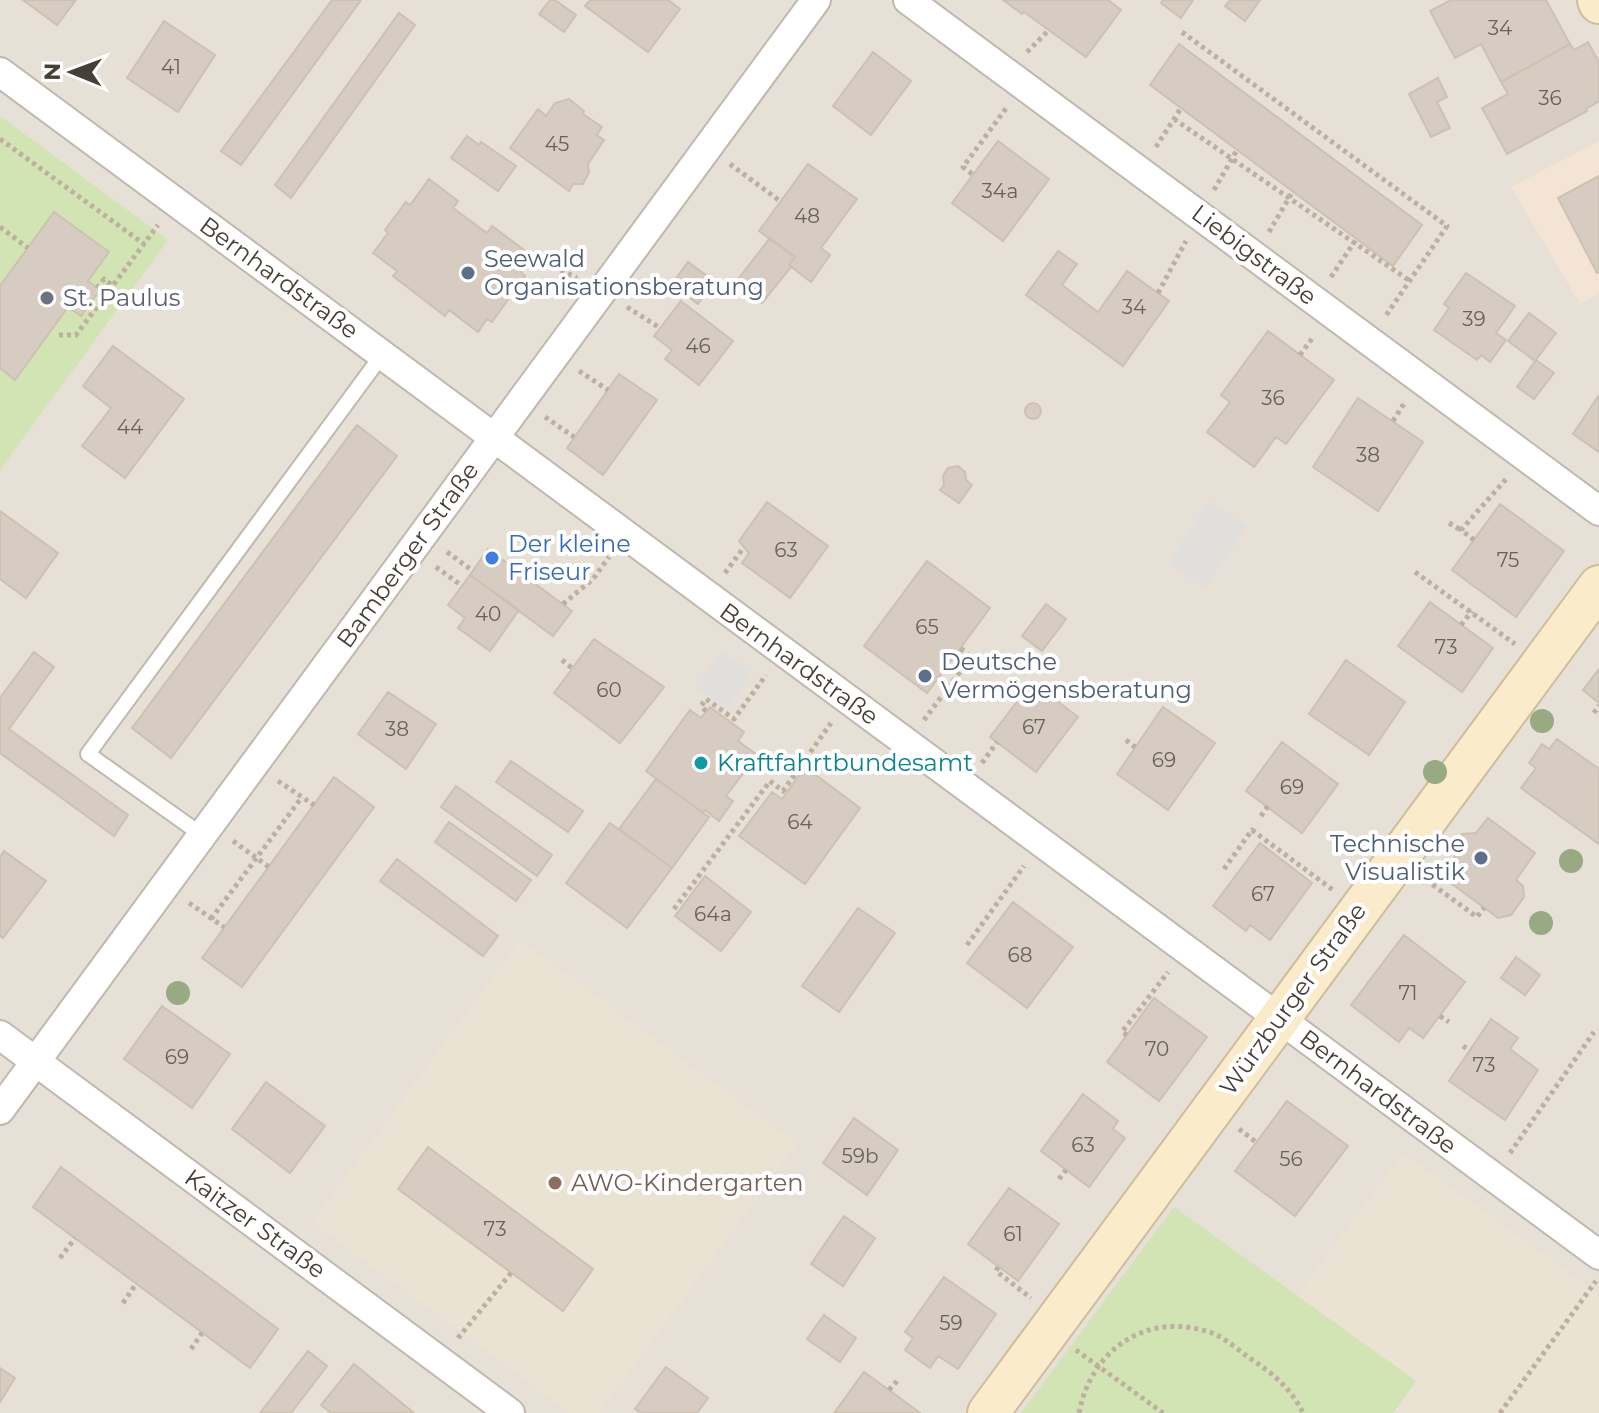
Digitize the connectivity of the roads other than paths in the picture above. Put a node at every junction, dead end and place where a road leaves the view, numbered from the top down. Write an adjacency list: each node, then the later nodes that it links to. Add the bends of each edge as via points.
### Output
1 (816, 0): 5 (street, Bamberger Straße)
2 (908, 0): 6 (street, Liebigstraße)
3 (0, 72): 4 (street, Bernhardstraße)
4 (382, 355): 5 (street, Bernhardstraße); 8 (lane, via 88,754)
5 (494, 438): 8 (street, Bamberger Straße); 9 (street, Bernhardstraße)
6 (1599, 511)
7 (1599, 586): 9 (street, Würzburger Straße)
8 (206, 829): 11 (street, Bamberger Straße)
9 (1279, 1019): 13 (street, Bernhardstraße); 15 (street, Würzburger Straße, via 1064,1332)
10 (0, 1035): 11 (street, Kaitzer Straße)
11 (36, 1062): 12 (street, Bamberger Straße); 14 (street, Kaitzer Straße)
12 (0, 1110)
13 (1599, 1255)
14 (510, 1413)
15 (988, 1413)

